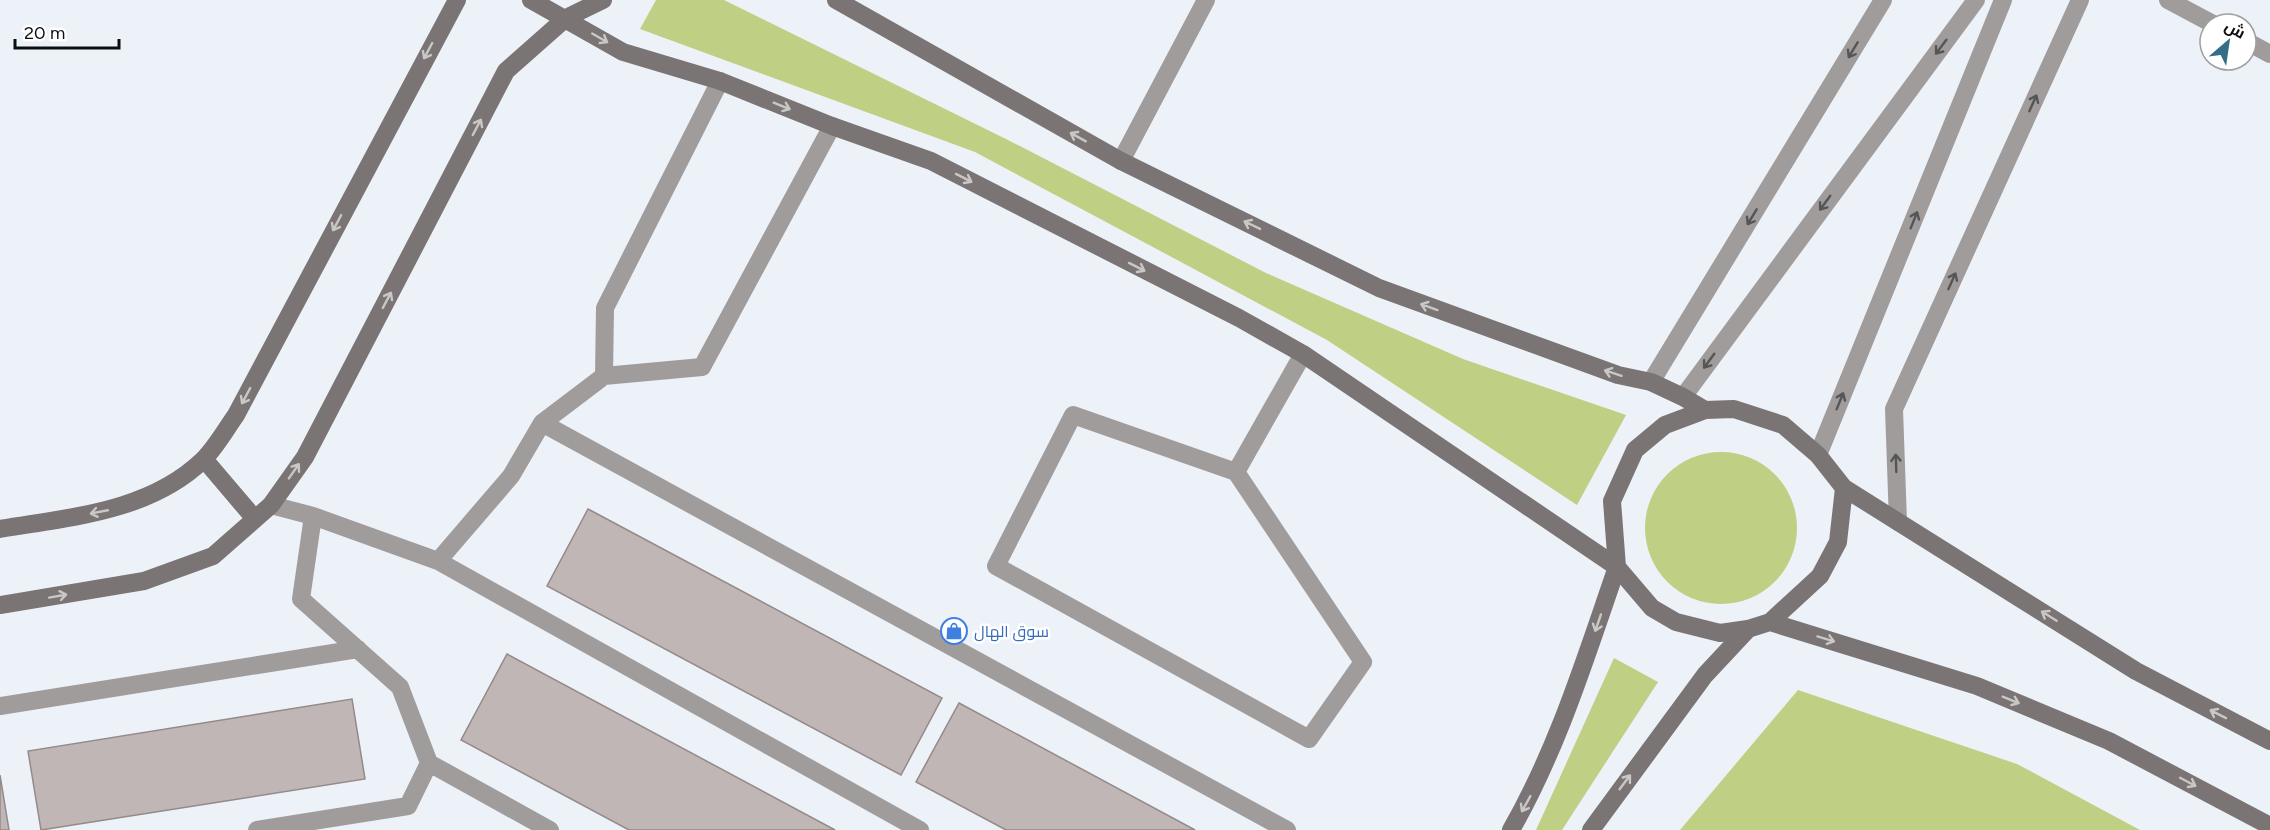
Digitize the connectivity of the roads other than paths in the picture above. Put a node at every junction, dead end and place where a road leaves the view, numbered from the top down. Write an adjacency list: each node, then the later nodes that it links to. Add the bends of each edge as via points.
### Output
1 (457, 0): 23 (main road, one-way to 23, via 236,415)
2 (531, 0): 12 (main road)
3 (603, 0): 12 (main road)
4 (836, 0): 15 (main road, one-way to 4)
5 (1206, 0): 15 (street)
6 (1884, 0): 18 (street, one-way to 18)
7 (1976, 0): 19 (street, one-way to 19)
8 (2003, 0): 22 (street, one-way to 8)
9 (2080, 0): 29 (street, one-way to 9, via 1894,409)
10 (2168, 0): 11 (street)
11 (2198, 16)
12 (566, 18): 13 (main road, one-way to 13, via 623,52); 26 (main road, one-way to 12, via 305,457 506,71)
13 (720, 81): 14 (main road, one-way to 14); 17 (street, via 605,308)
14 (832, 126): 16 (main road, one-way to 16, via 931,161); 17 (street, via 702,367)
15 (1121, 161): 18 (main road, one-way to 15, via 1618,375 1379,288)
16 (1303, 354): 24 (street); 32 (main road)
17 (604, 376): 21 (street)
18 (1651, 382): 19 (main road)
19 (1683, 397): 20 (main road)
20 (1705, 410): 22 (main road, via 1734,409 1783,425); 32 (main road, via 1665,425 1635,450 1612,501)
21 (542, 423): 31 (street, via 511,476); 44 (street)
22 (1818, 455): 25 (main road)
23 (204, 459): 28 (main road); 30 (main road, one-way to 30, via 172,484 107,511)
24 (1236, 472): 24 (street, via 1363,662 1309,739 996,566 1073,415)
25 (1844, 488): 29 (main road); 34 (main road, via 1838,542 1820,576)
26 (271, 505): 27 (street); 28 (main road)
27 (313, 516): 31 (street); 36 (street, via 301,599)
28 (255, 519): 33 (main road, one-way to 28, via 144,581 213,556)
29 (1898, 522): 38 (main road, one-way to 29, via 2136,671)
30 (0, 529)
31 (438, 561): 43 (street)
32 (1617, 567): 35 (main road, via 1652,608 1676,622 1720,633); 45 (main road, one-way to 45, via 1580,674 1532,793)
33 (0, 605)
34 (1770, 622): 35 (main road); 40 (main road, one-way to 40, via 1977,686 2109,741)
35 (1748, 630): 46 (main road, one-way to 35, via 1705,675)
36 (358, 649): 37 (street); 39 (street, via 400,687)
37 (0, 706)
38 (2270, 741)
39 (429, 763): 41 (street, via 408,806); 42 (street)
40 (2270, 826)
41 (257, 830)
42 (550, 830)
43 (920, 830)
44 (1287, 830)
45 (1511, 830)
46 (1591, 830)

